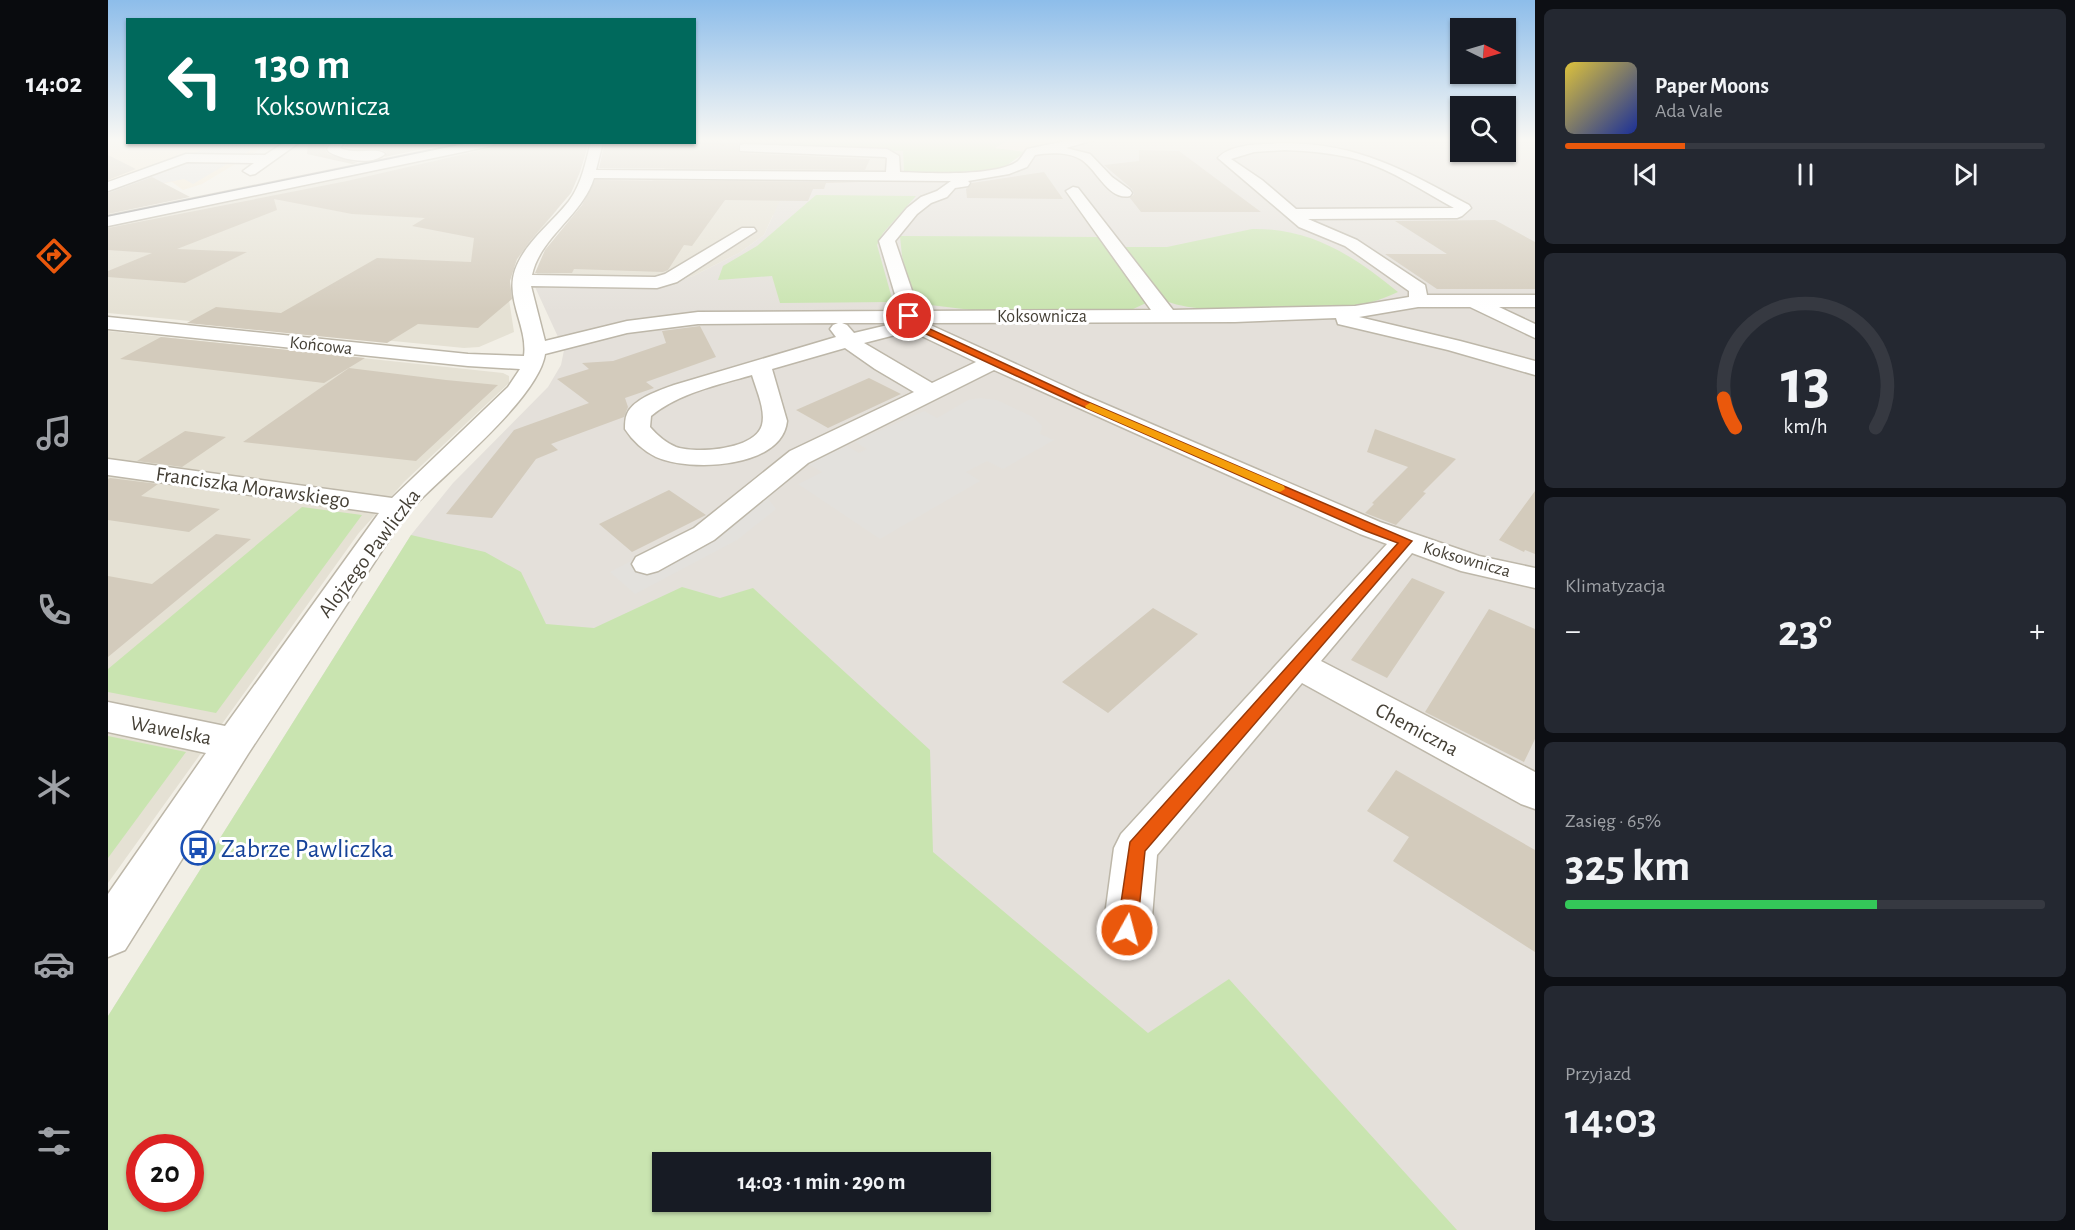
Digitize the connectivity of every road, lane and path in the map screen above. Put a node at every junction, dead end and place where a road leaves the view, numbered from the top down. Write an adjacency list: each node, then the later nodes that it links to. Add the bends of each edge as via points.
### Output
1 (197, 197): 8 (street)
2 (226, 197): 8 (street)
3 (578, 197): 12 (street, via 533,252)
4 (933, 197): 19 (street, via 912,211 886,242)
5 (1078, 197): 17 (street)
6 (1273, 197): 9 (street)
7 (1445, 197): 9 (street, via 1464,208 1444,214)
8 (173, 208): 10 (street)
9 (1292, 213): 13 (street, via 1305,224 1351,243 1418,289)
10 (108, 221)
11 (748, 231): 12 (street, via 657,283)
12 (522, 280): 23 (street, via 520,286 535,338)
13 (1418, 301): 14 (street, Koksownicza); 16 (street, Koksownicza)
14 (1472, 301): 15 (street, Koksownicza); 21 (street, Koksownicza)
15 (1535, 301)
16 (1319, 314): 17 (street, Koksownicza); 26 (street, Koksownicza)
17 (1167, 316): 19 (street, Koksownicza)
18 (834, 317): 19 (street, Koksownicza); 22 (street); 23 (street, Koksownicza, via 676,320 627,327)
19 (911, 321): 22 (street); 24 (street, Koksownicza)
20 (108, 323): 23 (street, Końcowa, via 468,360)
21 (1535, 332)
22 (847, 340): 25 (street); 27 (street)
23 (534, 357): 29 (street, Alojzego Pawliczka, via 516,392)
24 (996, 362): 27 (street); 30 (street, Koksownicza, via 1089,406)
25 (760, 365): 25 (street, via 668,394 639,414 637,429 667,453 695,458 725,457 749,450 766,440 774,427)
26 (1535, 368)
27 (933, 393): 31 (street, via 800,457 704,534)
28 (108, 467): 29 (street, Franciszka Morawskiego)
29 (399, 507): 35 (street, Alojzego Pawliczka)
30 (1406, 541): 32 (street, Koksownicza, via 1472,564); 33 (street)
31 (647, 564)
32 (1535, 578)
33 (1299, 665): 36 (street, Chemiczna); 37 (street, via 1136,848)
34 (108, 717): 35 (street, Wawelska)
35 (234, 743): 38 (street, Alojzego Pawliczka)
36 (1535, 792)
37 (1127, 930)
38 (108, 934)

